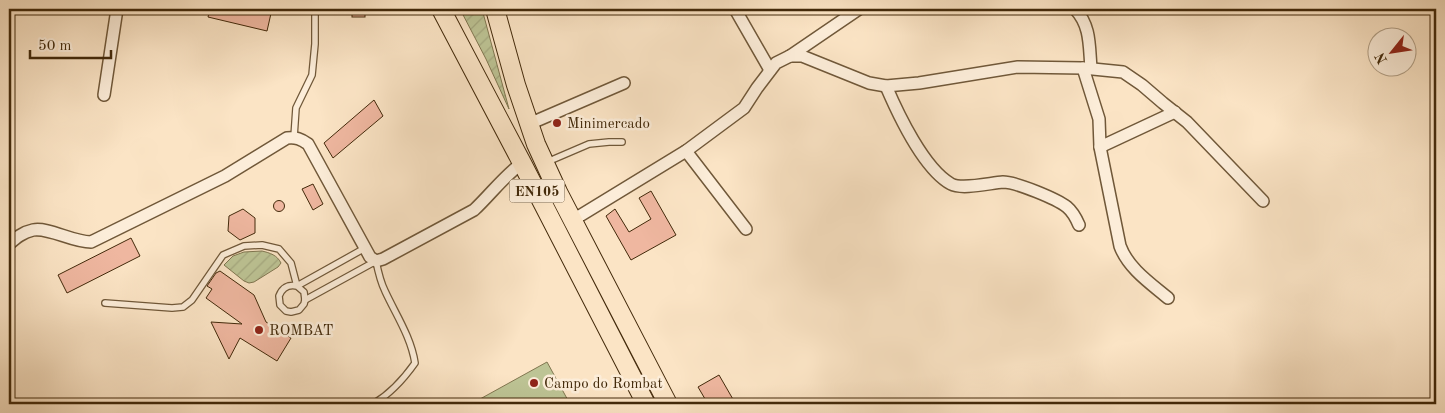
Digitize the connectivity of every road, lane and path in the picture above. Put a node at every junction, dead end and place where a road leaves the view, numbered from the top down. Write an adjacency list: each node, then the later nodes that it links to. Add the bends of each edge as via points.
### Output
1 (117, 9): 13 (street)
2 (315, 9): 16 (lane, via 312,75 296,108)
3 (441, 9): 20 (main road, EN105)
4 (495, 9): 15 (main road, EN105)
5 (735, 9): 10 (street)
6 (859, 9): 8 (street)
7 (1075, 9): 9 (street, via 1086,23)
8 (790, 56): 10 (street); 12 (street, via 802,56 870,83)
9 (1087, 68): 12 (street, via 1018,68); 14 (street, via 1123,72); 18 (street, via 1099,119)
10 (770, 70): 19 (street, via 744,108)
11 (624, 83): 15 (street)
12 (886, 86): 24 (street, via 912,138 934,170 949,183 981,186 1010,182 1066,206)
13 (104, 95)
14 (1175, 112): 18 (street); 22 (street)
15 (528, 124): 21 (main road, EN105)
16 (294, 137): 26 (street, via 287,138 225,176 90,242 40,229 31,230); 27 (street, via 308,144)
17 (622, 142): 21 (lane, via 589,144)
18 (1100, 147): 30 (street, via 1124,255)
19 (686, 151): 23 (street); 25 (street)
20 (522, 163): 28 (street, via 474,210); 34 (main road, EN105)
21 (545, 163): 23 (main road, EN105)
22 (1263, 201)
23 (573, 220): 35 (main road, EN105)
24 (1079, 225)
25 (746, 229)
26 (9, 244)
27 (365, 248): 28 (street); 29 (lane)
28 (376, 261): 31 (lane); 33 (lane, via 415,364 386,396)
29 (297, 286): 31 (lane, via 304,292); 31 (lane, via 288,286 281,292 280,305 286,311 295,312 302,308); 32 (lane, via 291,263 279,249 262,245 244,246 223,255 192,300 183,307)
30 (1168, 298)
31 (305, 300)
32 (105, 303)
33 (373, 404)
34 (646, 404)
35 (668, 404)

